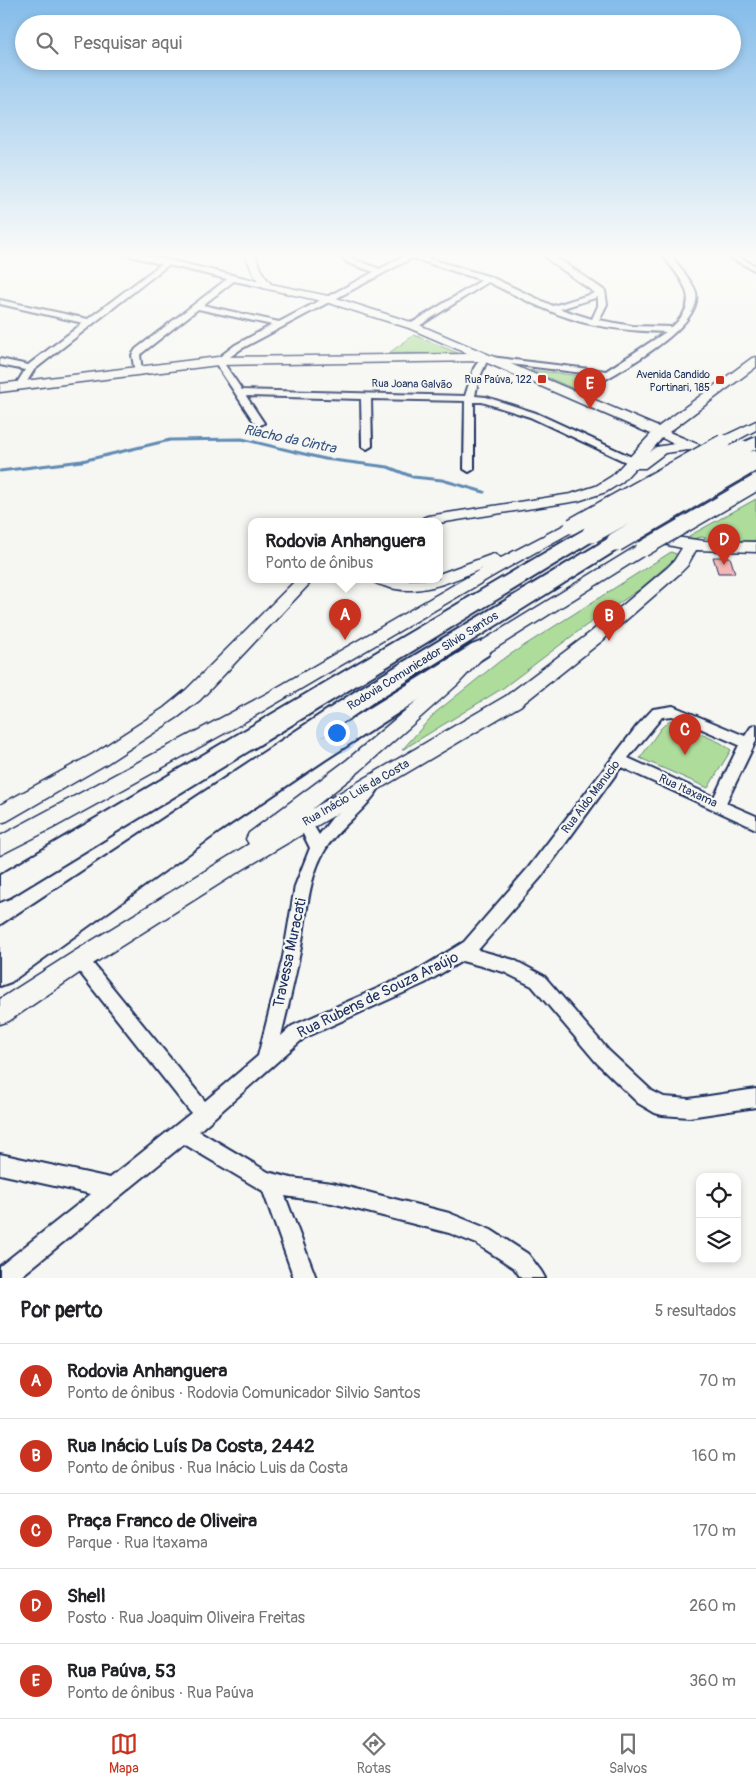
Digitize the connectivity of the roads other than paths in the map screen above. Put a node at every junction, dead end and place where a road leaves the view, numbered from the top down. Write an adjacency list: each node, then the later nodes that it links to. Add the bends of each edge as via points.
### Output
1 (48, 313): 11 (street)
2 (102, 313): 11 (street)
3 (188, 313): 21 (street, via 139,351 135,359)
4 (227, 313): 13 (street)
5 (303, 313): 13 (street)
6 (371, 313): 14 (main road)
7 (434, 313): 14 (street)
8 (566, 313): 12 (street)
9 (599, 313): 12 (street)
10 (688, 313): 15 (street)
11 (90, 322): 20 (street)
12 (594, 322): 15 (street)
13 (281, 324): 17 (street)
14 (413, 326): 16 (main road)
15 (674, 330): 22 (street)
16 (485, 358): 17 (main road); 22 (street); 26 (main road); 28 (street, via 479,365)
17 (218, 361): 21 (main road); 25 (street)
18 (756, 361): 29 (main road)
19 (0, 362): 20 (street)
20 (30, 368): 23 (street)
21 (138, 371): 23 (main road)
22 (610, 374): 26 (street)
23 (20, 386): 24 (main road)
24 (0, 388)
25 (239, 393): 27 (street, Rua Joana Galvão); 30 (street)
26 (572, 395): 32 (main road)
27 (366, 396): 28 (street, Rua Joana Galvão); 34 (street)
28 (469, 398): 36 (street, Rua Joana Galvão, via 518,410); 37 (street)
29 (678, 418): 32 (main road); 33 (main road, via 678,436)
30 (260, 424)
31 (756, 425): 43 (main road, bridge)
32 (660, 432): 33 (main road); 36 (main road)
33 (692, 445): 38 (main road); 39 (main road, via 652,454)
34 (367, 446)
35 (751, 451): 43 (highway, Rodovia Comunicador Silvio Santos, bridge); 64 (highway, Rodovia Comunicador Silvio Santos, bridge, via 616,542 368,695)
36 (632, 461): 39 (main road)
37 (469, 469)
38 (756, 474)
39 (617, 479): 41 (main road, via 601,490)
40 (756, 483): 51 (main road, bridge)
41 (573, 498): 42 (main road); 44 (main road, via 644,535)
42 (443, 518)
43 (582, 529): 46 (main road); 63 (highway, Rodovia Comunicador Silvio Santos)
44 (691, 546): 45 (main road); 55 (main road, Rua Inácio Luis da Costa, via 673,571 597,636 513,701)
45 (756, 547)
46 (525, 550): 47 (main road); 60 (main road, via 228,724)
47 (443, 577)
48 (302, 583): 57 (main road, via 172,712)
49 (395, 583): 50 (main road)
50 (427, 583)
51 (480, 650): 62 (main road, via 452,680 354,765 251,845); 67 (highway, via 210,823)
52 (756, 730): 53 (street)
53 (747, 743): 54 (street, Rua Aldo Manucio, via 664,710 654,715); 56 (street)
54 (619, 760): 56 (street, Rua Itaxama); 65 (street, Rua Aldo Manucio, via 530,878 486,930)
55 (376, 783): 58 (main road, Rua Inácio Luis da Costa); 61 (street, Travessa Muracati, via 364,800 337,822)
56 (718, 806): 59 (street, Rua Itaxama)
57 (0, 815)
58 (304, 822): 61 (street); 62 (main road, Rua Inácio Luis da Costa)
59 (756, 823)
60 (0, 846)
61 (318, 848): 69 (street, Travessa Muracati, via 303,886 291,957)
62 (227, 868): 66 (main road, Rua Inácio Luis da Costa)
63 (0, 889)
64 (0, 943)
65 (461, 953): 69 (street, Rua Rubens de Souza Araújo, via 419,978 309,1025); 70 (street, Rua Rubens de Souza Araújo, via 508,965 538,981 602,1056 645,1097 662,1106 689,1108)
66 (80, 960): 68 (main road, Rua Inácio Luis da Costa); 71 (street)
67 (0, 972)
68 (0, 1013)
69 (266, 1059): 71 (street, Rua Rubens de Souza Araújo)
70 (756, 1098)
71 (204, 1114): 72 (street, Rua Rubens de Souza Araújo)
72 (183, 1132): 74 (street); 75 (street, Rua Rubens de Souza Araújo)
73 (0, 1164): 75 (street)
74 (270, 1182): 77 (street); 78 (street, via 332,1193 449,1223 508,1251)
75 (112, 1189): 76 (street, Rua Rubens de Souza Araújo)
76 (2, 1278)
77 (305, 1278)
78 (534, 1278)

